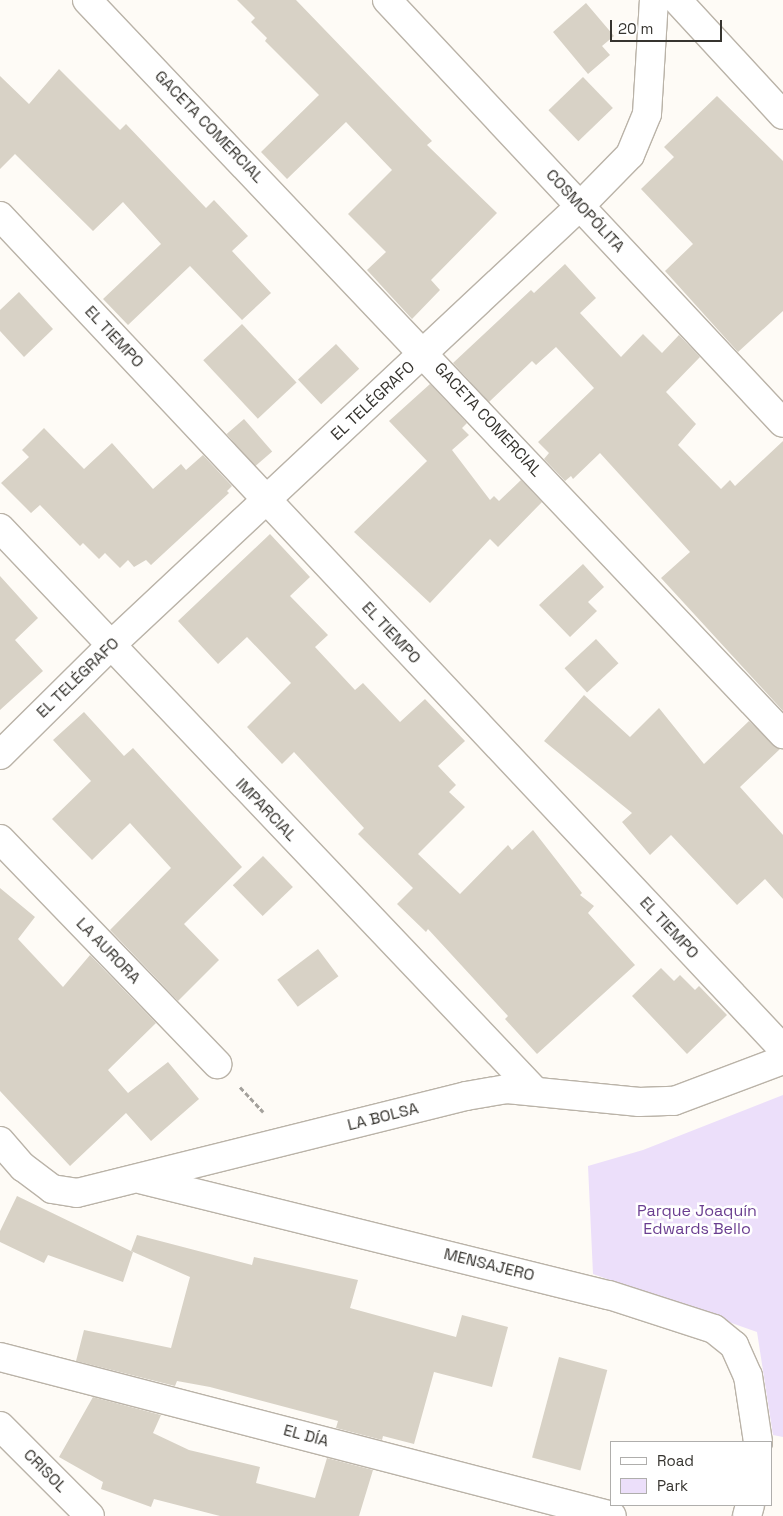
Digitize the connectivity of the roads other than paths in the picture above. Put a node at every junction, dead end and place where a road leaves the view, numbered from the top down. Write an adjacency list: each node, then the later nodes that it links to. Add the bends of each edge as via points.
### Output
1 (87, 0): 8 (street, GACETA COMERCIAL)
2 (387, 0): 6 (street, COSMOPÓLITA)
3 (654, 0): 6 (street, EL TELÉGRAFO, via 649,95 641,133 630,155)
4 (677, 0): 5 (street)
5 (783, 115)
6 (580, 206): 8 (street, EL TELÉGRAFO); 9 (street, COSMOPÓLITA)
7 (0, 216): 10 (street, EL TIEMPO)
8 (424, 352): 10 (street, EL TELÉGRAFO); 13 (street, GACETA COMERCIAL)
9 (783, 423)
10 (267, 500): 12 (street, EL TELÉGRAFO); 16 (street, EL TIEMPO)
11 (0, 528): 12 (street, IMPARCIAL)
12 (110, 646): 14 (street, EL TELÉGRAFO); 19 (street, IMPARCIAL)
13 (783, 734)
14 (0, 754)
15 (0, 839): 18 (street, LA AURORA)
16 (783, 1049)
17 (783, 1060): 19 (street, LA BOLSA, via 674,1101 639,1102)
18 (217, 1064)
19 (534, 1090): 21 (street, LA BOLSA, via 507,1089 466,1096)
20 (0, 1141): 21 (street, LA BOLSA, via 23,1167 52,1189 77,1193)
21 (139, 1179): 24 (street, MENSAJERO, via 609,1294 714,1329 734,1345 748,1376)
22 (0, 1356): 26 (street, EL DÍA)
23 (0, 1426): 25 (street, CRISOL)
24 (758, 1441)
25 (90, 1516)
26 (612, 1516)

